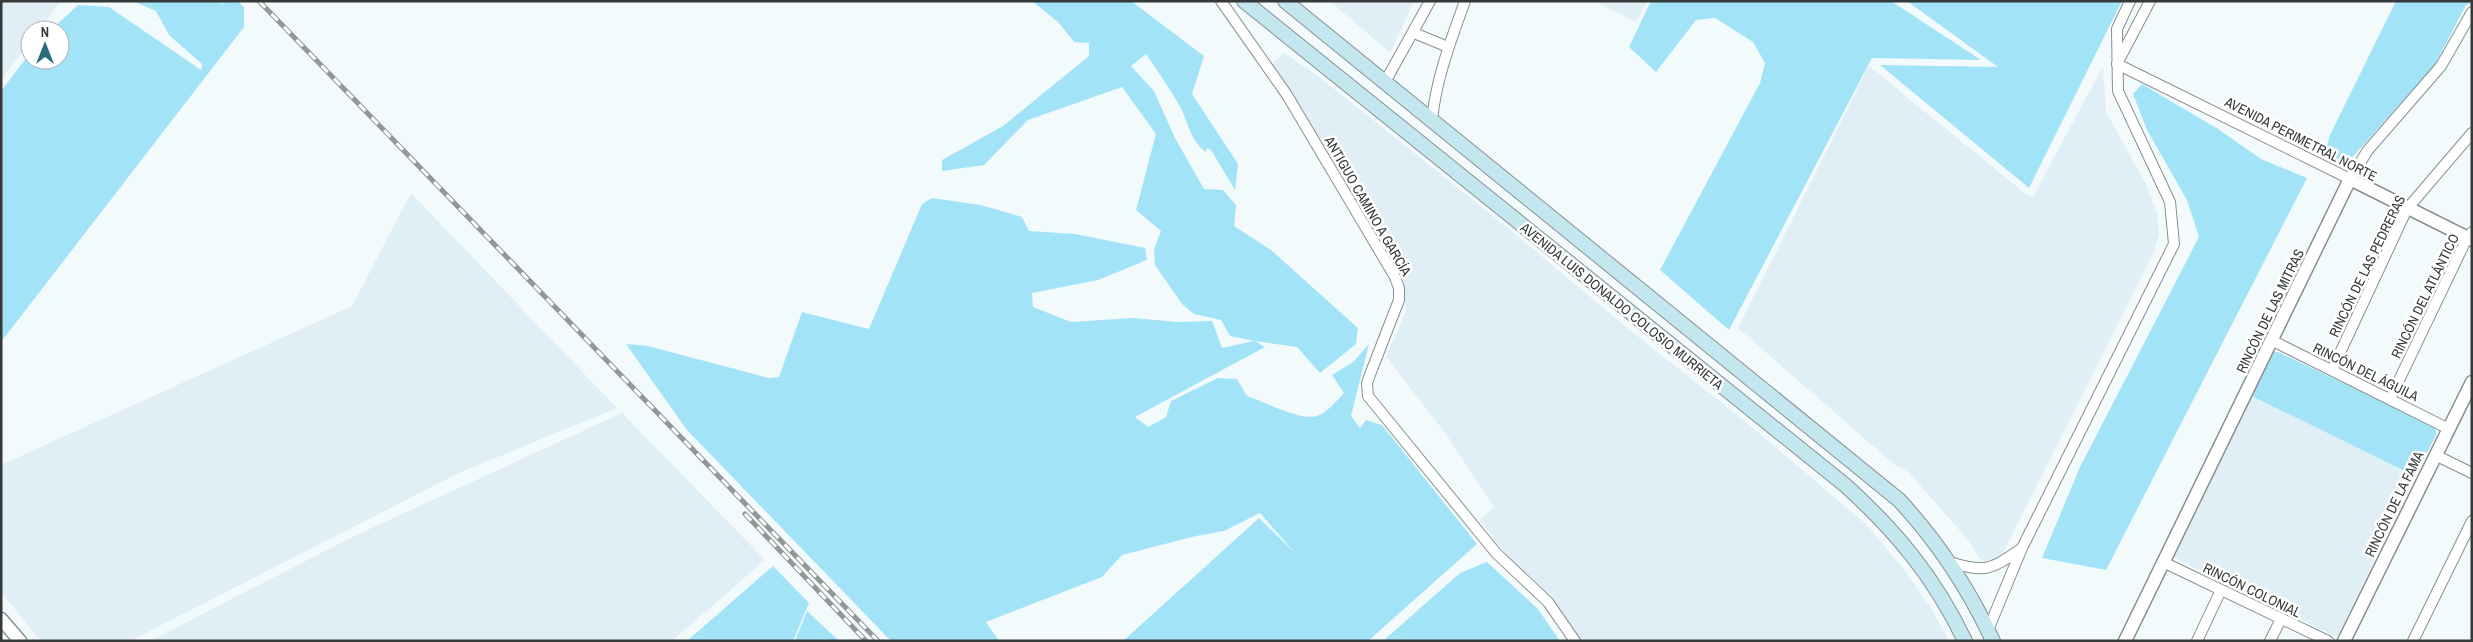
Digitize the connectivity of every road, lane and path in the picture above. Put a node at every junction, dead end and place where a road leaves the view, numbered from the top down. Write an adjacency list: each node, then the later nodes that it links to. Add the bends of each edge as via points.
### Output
1 (1221, 1): 37 (street, ANTIGUO CAMINO A GARCÍA, via 1287,95 1395,277 1399,300 1367,383 1368,396 1496,553 1548,602)
2 (1244, 1): 25 (main road, AVENIDA LUIS DONALDO COLOSIO MURRIETA)
3 (1285, 1): 12 (main road, AVENIDA LUIS DONALDO COLOSIO MURRIETA)
4 (1430, 1): 9 (street)
5 (1465, 1): 10 (street)
6 (2130, 1): 11 (street, via 2117,29)
7 (2150, 1): 11 (street)
8 (2472, 12): 15 (street, RINCÓN DE LAS MITRAS, via 2441,66 2368,150)
9 (1414, 33): 10 (street); 12 (street)
10 (1448, 47): 13 (street)
11 (2117, 64): 15 (street, AVENIDA PERIMETRAL NORTE); 29 (street, via 2118,91 2170,202 2174,244)
12 (1385, 82): 13 (main road, AVENIDA LUIS DONALDO COLOSIO MURRIETA)
13 (1432, 120): 23 (main road, AVENIDA LUIS DONALDO COLOSIO MURRIETA)
14 (2472, 133): 16 (street, RINCÓN DE LAS PEDRERAS)
15 (2350, 179): 16 (street, AVENIDA PERIMETRAL NORTE); 18 (street, RINCÓN DE LAS MITRAS)
16 (2407, 209): 17 (street, AVENIDA PERIMETRAL NORTE); 19 (street, RINCÓN DE LAS PEDRERAS)
17 (2470, 237): 21 (street, RINCÓN DEL ATLÁNTICO)
18 (2273, 341): 19 (street, RINCÓN DEL ÁGUILA); 31 (street, RINCÓN DE LAS MITRAS)
19 (2332, 370): 21 (street, RINCÓN DEL ÁGUILA)
20 (2472, 382): 22 (street, RINCÓN DE LA FAMA)
21 (2390, 399): 24 (street, RINCÓN DEL ÁGUILA)
22 (2468, 400): 24 (street, RINCÓN DE LA FAMA)
23 (1810, 425): 25 (main road); 30 (main road, AVENIDA LUIS DONALDO COLOSIO MURRIETA, via 1899,500)
24 (2447, 428): 26 (street, RINCÓN DE LA FAMA)
25 (1794, 444): 38 (main road, AVENIDA LUIS DONALDO COLOSIO MURRIETA, via 1880,516 1928,575)
26 (2434, 455): 27 (street); 43 (street, RINCÓN DE LA FAMA)
27 (2472, 473)
28 (2472, 522): 44 (street)
29 (2022, 548): 30 (street, via 1997,565 1982,570); 35 (street)
30 (1949, 562): 35 (main road, AVENIDA LUIS DONALDO COLOSIO MURRIETA)
31 (2165, 563): 32 (street, RINCÓN COLONIAL); 39 (street, RINCÓN DE LAS MITRAS)
32 (2221, 590): 34 (street, RINCÓN COLONIAL); 40 (street)
33 (1, 619): 36 (street)
34 (2281, 619): 41 (street); 42 (street, RINCÓN COLONIAL)
35 (1990, 636)
36 (20, 641)
37 (1575, 641)
38 (1965, 641)
39 (2125, 641)
40 (2197, 641)
41 (2270, 641)
42 (2328, 641)
43 (2344, 641)
44 (2413, 641)

